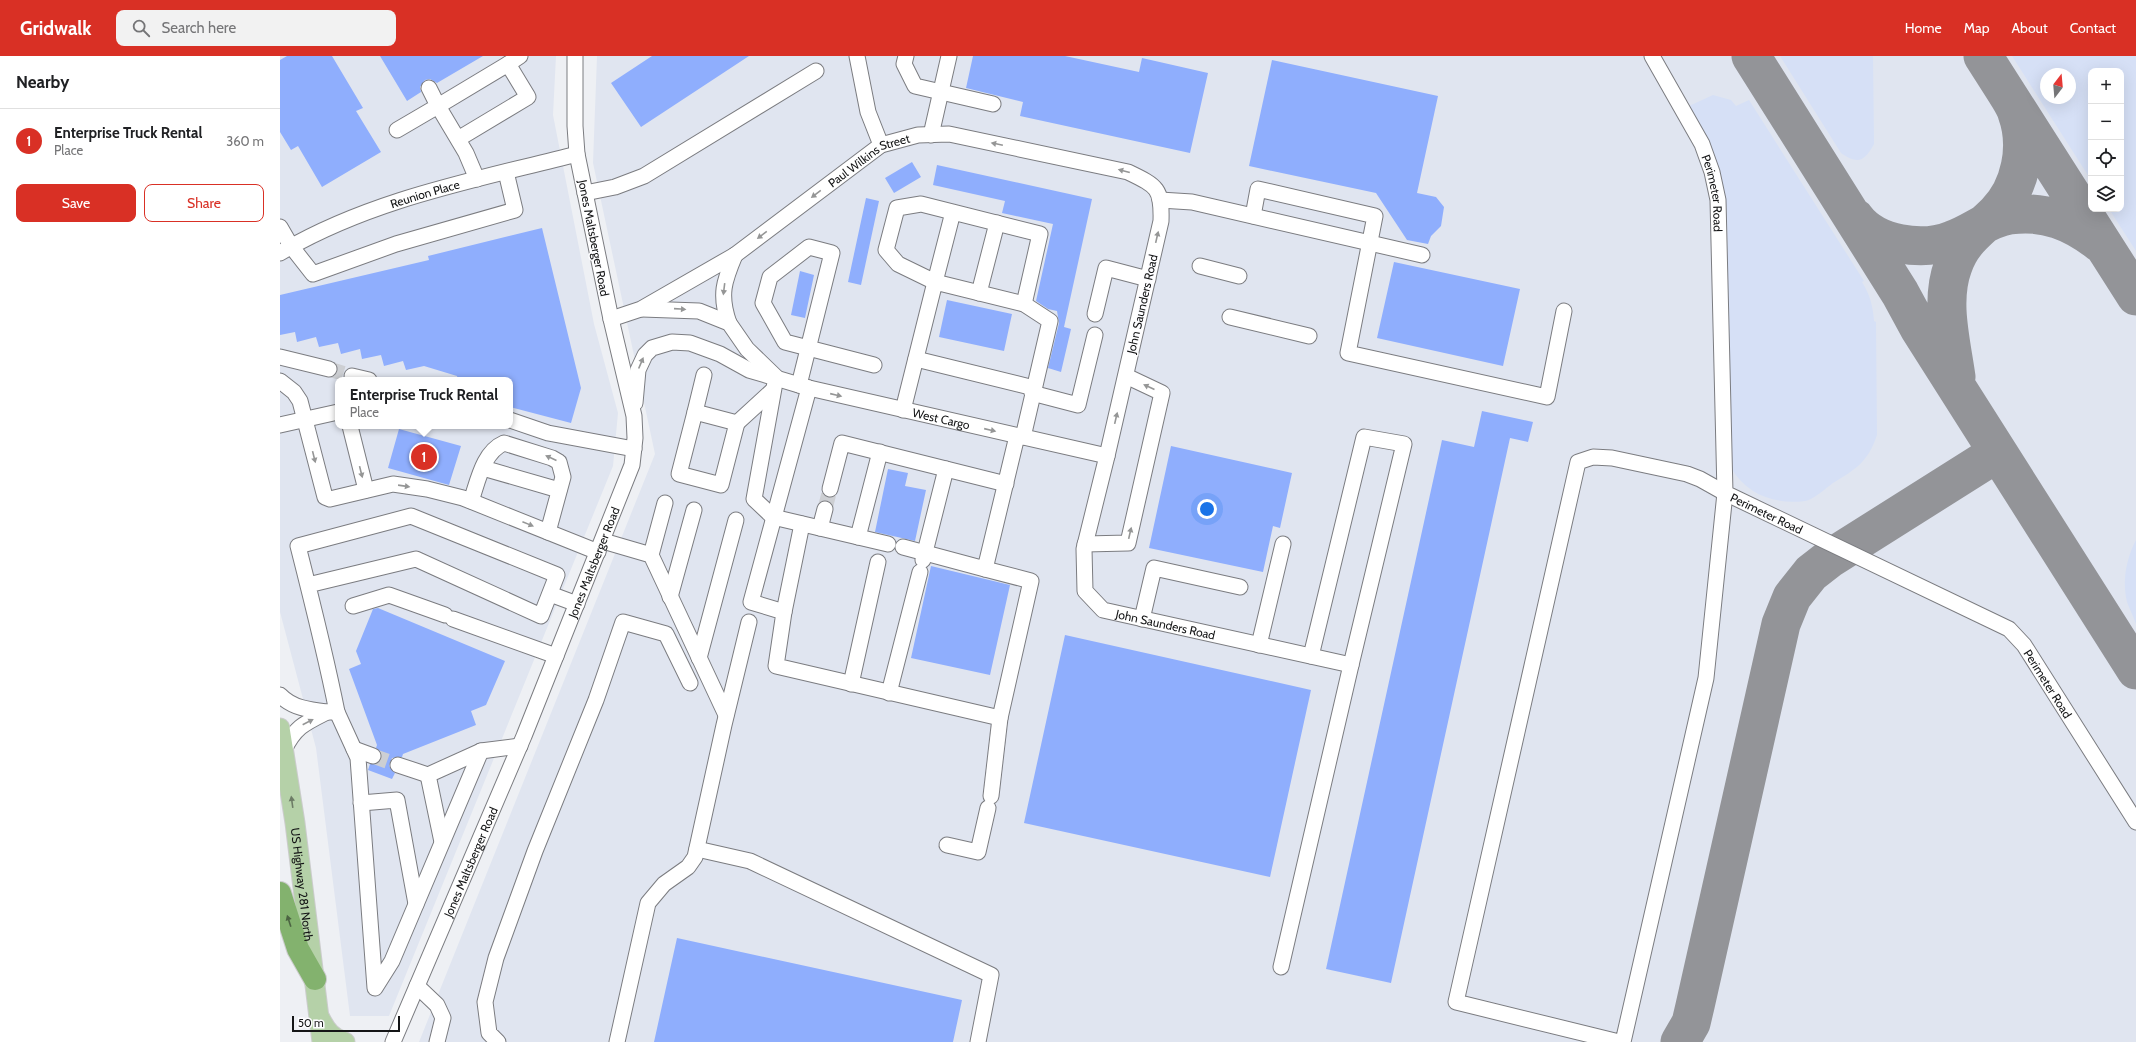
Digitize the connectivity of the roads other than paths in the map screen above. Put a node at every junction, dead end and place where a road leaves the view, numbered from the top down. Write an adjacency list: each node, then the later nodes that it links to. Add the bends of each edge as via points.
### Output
1 (575, 56): 16 (street, Jones Maltsberger Road)
2 (857, 56): 15 (street, via 868,112)
3 (906, 56): 9 (street, via 904,64 915,86)
4 (949, 56): 9 (street)
5 (1652, 56): 75 (street, Perimeter Road, via 1702,144 1718,200)
6 (514, 60): 11 (street); 14 (street, via 528,97)
7 (816, 71): 19 (street, via 644,176)
8 (429, 88): 11 (street)
9 (940, 92): 10 (street); 13 (street)
10 (993, 104)
11 (438, 106): 12 (street); 14 (street)
12 (397, 130)
13 (931, 135): 15 (street, Paul Wilkins Street, via 918,135); 20 (street, Paul Wilkins Street, one-way to 13, via 1149,182 1128,172 949,134)
14 (458, 139): 18 (street)
15 (881, 145): 27 (street, Paul Wilkins Street, one-way to 27)
16 (577, 154): 17 (street, Reunion Place); 19 (street, Jones Maltsberger Road)
17 (506, 172): 18 (street, Reunion Place); 26 (street, via 515,210 396,244 313,274)
18 (477, 179): 26 (street, Reunion Place, via 362,212)
19 (585, 194): 39 (street, Jones Maltsberger Road)
20 (1159, 195): 22 (street); 31 (street, John Saunders Road, one-way to 20, via 1161,222)
21 (953, 212): 23 (street); 32 (street); 32 (street, via 921,204 897,208 888,242 886,250 898,264)
22 (1253, 216): 25 (street); 25 (street, via 1258,189 1375,216)
23 (997, 223): 33 (street); 34 (street, via 1040,234)
24 (280, 227): 26 (street)
25 (1371, 243): 28 (street); 36 (street, via 1348,352 1547,397)
26 (286, 250)
27 (735, 255): 35 (street, Paul Wilkins Street); 40 (street, West Cargo, one-way to 40, via 725,278 723,291 723,307)
28 (1422, 255)
29 (1200, 266): 30 (street)
30 (1240, 276)
31 (1148, 279): 37 (street, via 1106,268); 50 (street, John Saunders Road)
32 (935, 282): 33 (street); 45 (street)
33 (979, 293): 34 (street)
34 (1024, 304): 55 (street, via 1050,321)
35 (641, 309): 39 (street, Paul Wilkins Street); 40 (street, one-way to 40, via 699,310)
36 (1564, 311)
37 (1095, 314)
38 (1230, 317): 42 (street)
39 (611, 320): 59 (street, Jones Maltsberger Road)
40 (729, 322): 53 (street, West Cargo)
41 (1095, 335): 55 (street, via 1078,405)
42 (1309, 336)
43 (808, 348): 43 (street, via 832,254 808,247 770,277 763,303 785,342); 46 (street); 54 (street)
44 (280, 356): 47 (street)
45 (916, 359): 55 (street); 56 (street)
46 (874, 365)
47 (329, 369)
48 (704, 375): 57 (street)
49 (352, 376): 51 (street)
50 (1126, 376): 68 (street, John Saunders Road, one-way to 50); 86 (street, one-way to 50, via 1128,543 1162,393)
51 (356, 377)
52 (280, 381): 60 (street, via 300,400)
53 (775, 383): 54 (street, West Cargo); 59 (street, West Cargo, one-way to 53, via 638,370 644,355 652,348 672,342 690,343 705,348); 62 (street); 80 (street, via 754,499)
54 (804, 387): 56 (street, West Cargo, one-way to 56); 80 (street)
55 (1033, 391): 65 (street)
56 (903, 410): 65 (street, West Cargo, one-way to 65)
57 (695, 412): 62 (street); 62 (street, via 679,474 686,476 721,485)
58 (335, 413): 60 (street)
59 (634, 416): 66 (street, Jones Maltsberger Road)
60 (304, 419): 63 (street); 73 (street, one-way to 73, via 325,497 330,499)
61 (513, 421): 66 (street, via 548,433)
62 (737, 423)
63 (280, 425)
64 (351, 429): 73 (street, one-way to 73)
65 (1020, 437): 68 (street, West Cargo); 71 (street)
66 (634, 449): 88 (street, Jones Maltsberger Road, via 628,478)
67 (880, 452): 70 (street); 72 (street, via 842,443); 85 (street)
68 (1107, 456): 86 (street, John Saunders Road)
69 (483, 468): 74 (street); 74 (street, one-way to 69, via 563,477 560,462 504,443 493,448); 76 (street)
70 (946, 469): 71 (street); 91 (street)
71 (1006, 484): 92 (street)
72 (830, 489)
73 (366, 490): 76 (street, one-way to 76, via 393,484 426,489)
74 (559, 490): 84 (street)
75 (1725, 493): 123 (street, Perimeter Road, via 2009,629 2024,645); 140 (street, via 1687,474 1612,458 1593,456 1578,462 1456,1002); 141 (street, via 1706,678)
76 (471, 501): 84 (street, one-way to 84)
77 (666, 503): 90 (street)
78 (825, 509): 83 (street)
79 (694, 510): 96 (street)
80 (773, 517): 82 (street); 99 (street, via 751,602)
81 (736, 520): 105 (street)
82 (802, 524): 83 (street); 99 (street)
83 (820, 528): 85 (street)
84 (548, 532): 88 (street)
85 (858, 537): 108 (street, via 882,550)
86 (1085, 544): 100 (street, John Saunders Road, via 1085,591 1103,610)
87 (1283, 544): 102 (street)
88 (601, 546): 90 (street); 97 (street, Jones Maltsberger Road)
89 (903, 547): 91 (street)
90 (651, 555): 96 (street)
91 (922, 562): 92 (street); 109 (street)
92 (985, 568): 113 (street, via 1031,581)
93 (308, 585): 95 (street, via 416,560 541,616); 95 (street, via 298,546 411,516 556,575); 111 (street, via 325,651)
94 (1240, 587): 100 (street, via 1154,568)
95 (550, 594): 97 (street)
96 (670, 596): 105 (street)
97 (577, 604): 103 (street, Jones Maltsberger Road)
98 (353, 606): 103 (street, via 389,595)
99 (784, 612): 108 (street, via 776,666)
100 (1142, 618): 102 (street, John Saunders Road)
101 (749, 622): 112 (street)
102 (1259, 645): 104 (street, John Saunders Road)
103 (556, 656): 115 (street, Jones Maltsberger Road)
104 (1311, 656): 106 (street, John Saunders Road); 106 (street, via 1364,437 1404,444)
105 (699, 658): 112 (street)
106 (1351, 665): 129 (street)
107 (690, 683): 137 (street, via 666,634 623,622 596,700 535,850 496,958 485,1002 489,1033)
108 (851, 684): 109 (street)
109 (889, 693): 113 (street)
110 (280, 695): 111 (street, via 286,702 297,706)
111 (332, 712): 116 (street); 117 (street, one-way to 111, via 290,737 303,724)
112 (726, 715): 126 (street)
113 (1000, 718): 125 (street, via 990,802 978,852)
114 (280, 728): 117 (main road, US Highway 281 North)
115 (520, 746): 118 (street); 131 (street, Jones Maltsberger Road)
116 (354, 749): 119 (street); 122 (street, via 358,758)
117 (284, 750): 130 (main road, US Highway 281 North, one-way to 117)
118 (481, 751): 121 (street); 124 (street)
119 (373, 756)
120 (398, 765): 121 (street)
121 (428, 775): 124 (street)
122 (361, 803): 128 (street, via 397,800); 128 (street, via 375,988 392,961)
123 (2136, 822)
124 (442, 842): 128 (street)
125 (947, 845)
126 (697, 849): 138 (street, via 688,867 664,884 648,903); 139 (street, via 750,861 991,975)
127 (280, 894): 130 (highway, one-way to 127, via 298,949)
128 (416, 904)
129 (1280, 967)
130 (315, 979): 132 (main road, US Highway 281 North)
131 (417, 986): 135 (street, Jones Maltsberger Road); 136 (street, via 437,1005 443,1018)
132 (319, 1017): 133 (main road, US Highway 281 North); 134 (main road, via 332,1036)
133 (322, 1042)
134 (345, 1042)
135 (393, 1042)
136 (437, 1042)
137 (498, 1042)
138 (617, 1042)
139 (978, 1042)
140 (1619, 1042)
141 (1623, 1042)

